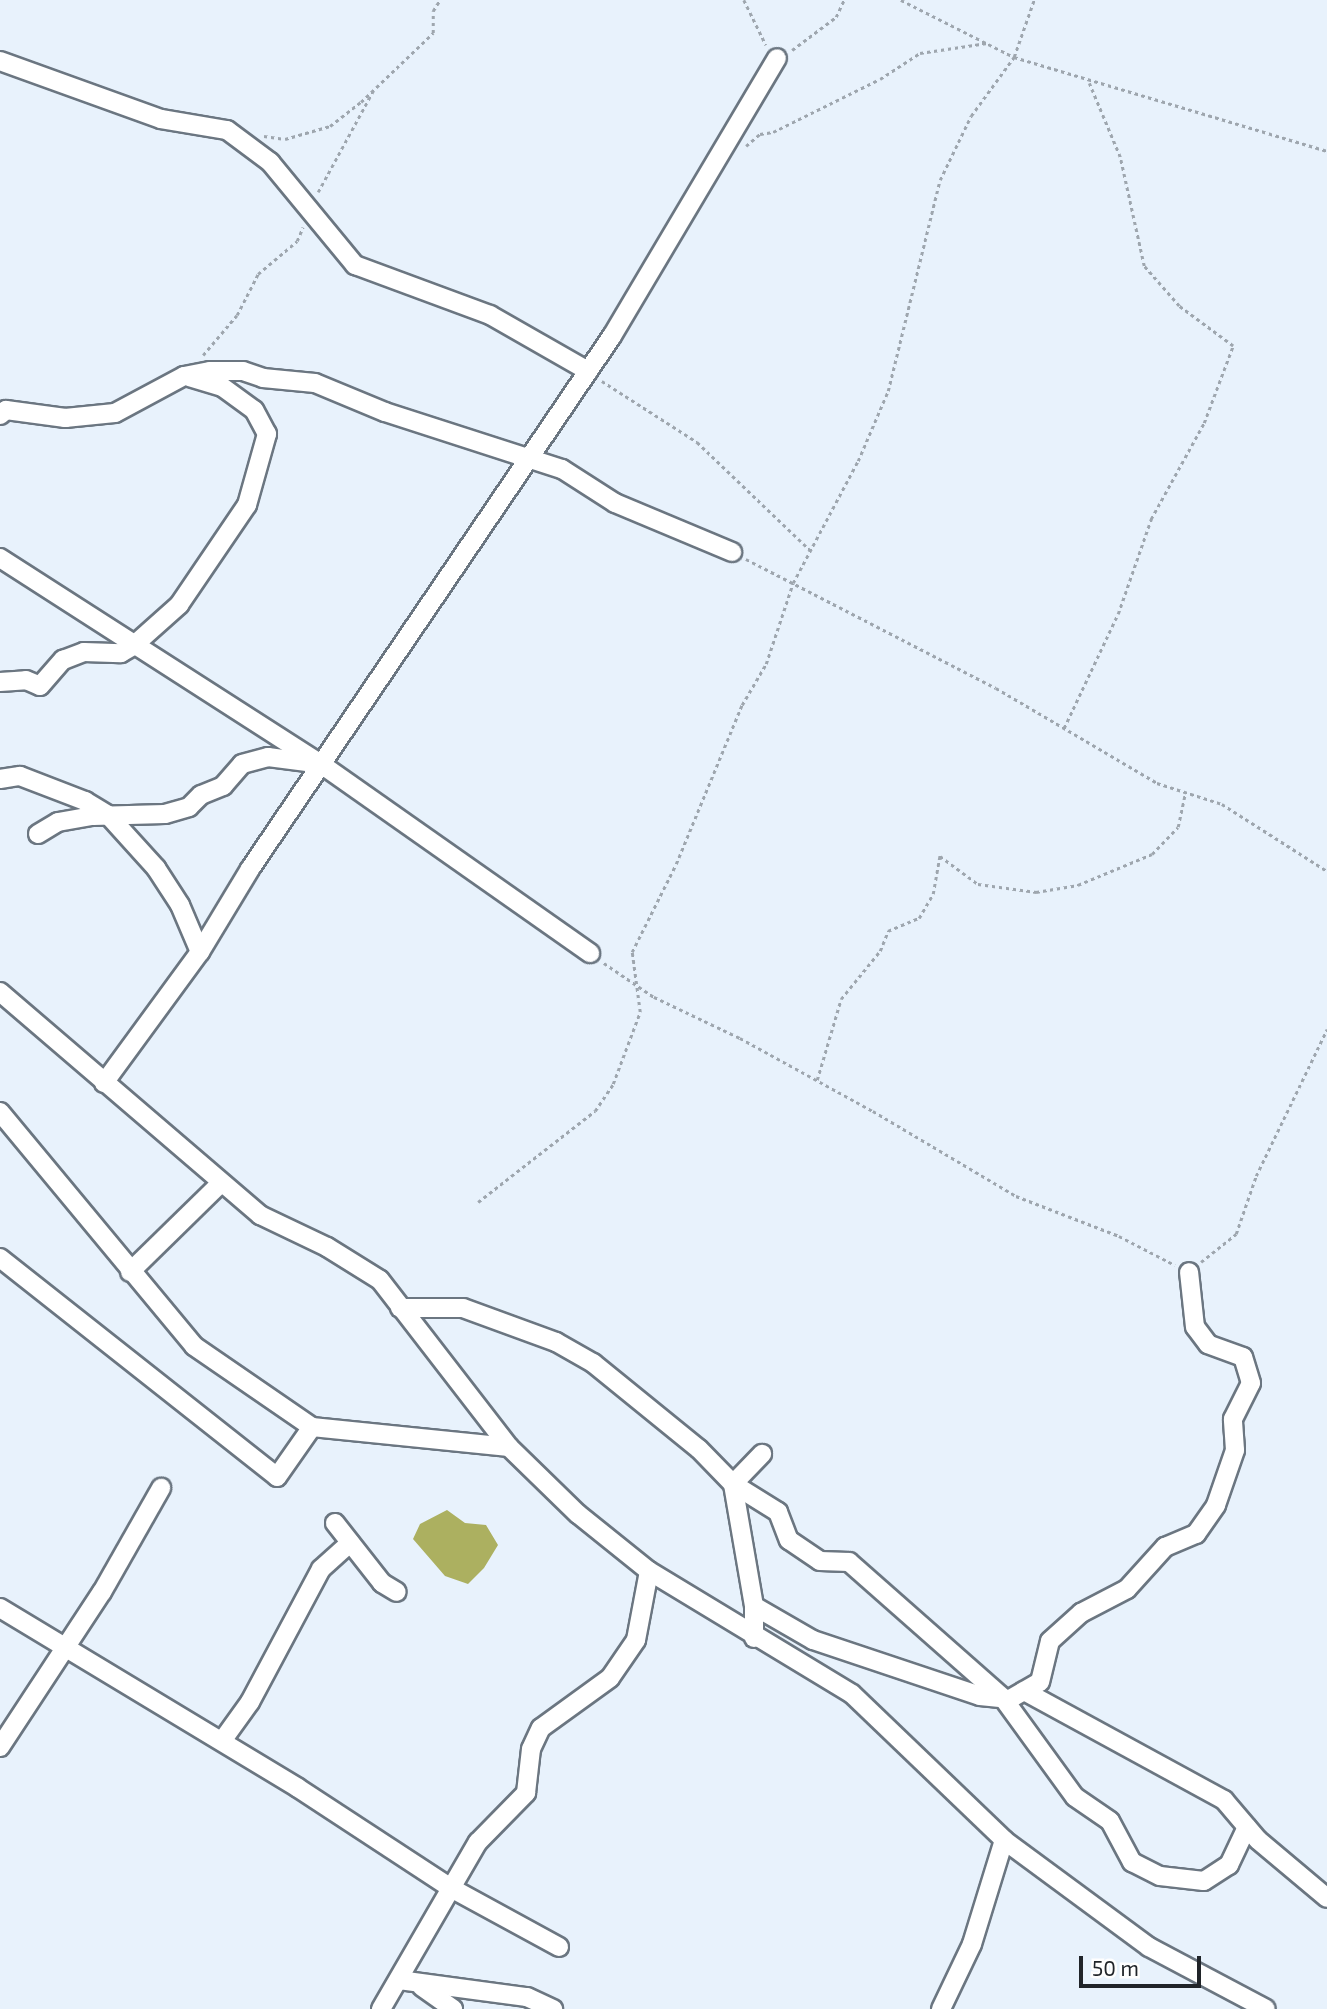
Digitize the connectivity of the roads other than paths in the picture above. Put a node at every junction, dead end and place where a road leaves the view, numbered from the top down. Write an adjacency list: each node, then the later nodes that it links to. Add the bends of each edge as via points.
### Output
1 (777, 58): 3 (street)
2 (0, 61): 3 (street, via 161,119 226,130 270,162 355,264 491,315)
3 (588, 371): 6 (street)
4 (184, 376): 5 (street, via 115,413 65,418 6,410); 6 (street, via 243,370 263,378 316,383 385,412); 9 (street, via 222,387 254,410 267,434 247,505 179,605)
5 (0, 415)
6 (527, 457): 7 (street, via 562,468 615,503); 11 (street)
7 (732, 552)
8 (0, 558): 9 (street)
9 (132, 646): 10 (street, via 121,653 84,652 63,660 40,686 26,680); 11 (street)
10 (0, 682)
11 (321, 764): 13 (street, via 268,757 242,764 223,786 201,795 189,807 165,814); 15 (street); 16 (street)
12 (0, 779): 13 (street, via 20,776)
13 (108, 815): 14 (street, via 58,822); 15 (street, via 156,868 180,905)
14 (38, 834)
15 (200, 953): 18 (street)
16 (590, 953)
17 (0, 992): 18 (street)
18 (104, 1083): 20 (street)
19 (0, 1112): 22 (street)
20 (220, 1183): 22 (street); 24 (street, via 260,1215 327,1247 380,1280)
21 (0, 1258): 25 (street, via 277,1477)
22 (130, 1272): 25 (street, via 194,1346)
23 (1189, 1272): 38 (street, via 1195,1327 1208,1344 1243,1357 1251,1383 1233,1419 1235,1450 1216,1505 1196,1534 1165,1547 1127,1589 1082,1613 1050,1641 1040,1682)
24 (400, 1308): 26 (street); 28 (street, via 463,1308 556,1342 640,1398)
25 (312, 1427): 26 (street)
26 (509, 1447): 32 (street, via 578,1514)
27 (762, 1454): 28 (street)
28 (733, 1483): 34 (street); 39 (street, via 778,1512 789,1540 820,1561 849,1562)
29 (161, 1488): 37 (street)
30 (335, 1523): 31 (street)
31 (350, 1544): 33 (street, via 382,1583); 40 (street, via 321,1569 250,1702)
32 (649, 1571): 36 (street); 44 (street, via 636,1640 610,1678 541,1728 531,1749 526,1793 478,1842)
33 (397, 1592)
34 (754, 1606): 36 (street); 39 (street, via 813,1640 980,1696)
35 (0, 1608): 37 (street)
36 (754, 1638): 43 (street, via 852,1694)
37 (64, 1648): 40 (street); 41 (street)
38 (1024, 1691): 39 (street); 42 (street, via 1224,1800)
39 (1003, 1698): 42 (street, via 1075,1797 1110,1821 1132,1862 1160,1876 1204,1881 1229,1865)
40 (222, 1741): 44 (street)
41 (0, 1747)
42 (1247, 1827): 45 (street)
43 (1004, 1840): 51 (street, via 972,1944); 52 (street, via 1149,1947)
44 (451, 1888): 46 (street); 47 (street)
45 (1327, 1898)
46 (559, 1947)
47 (408, 1982): 48 (street); 49 (street); 50 (street, via 527,1997)
48 (381, 2009)
49 (453, 2009)
50 (553, 2009)
51 (941, 2009)
52 (1266, 2009)

